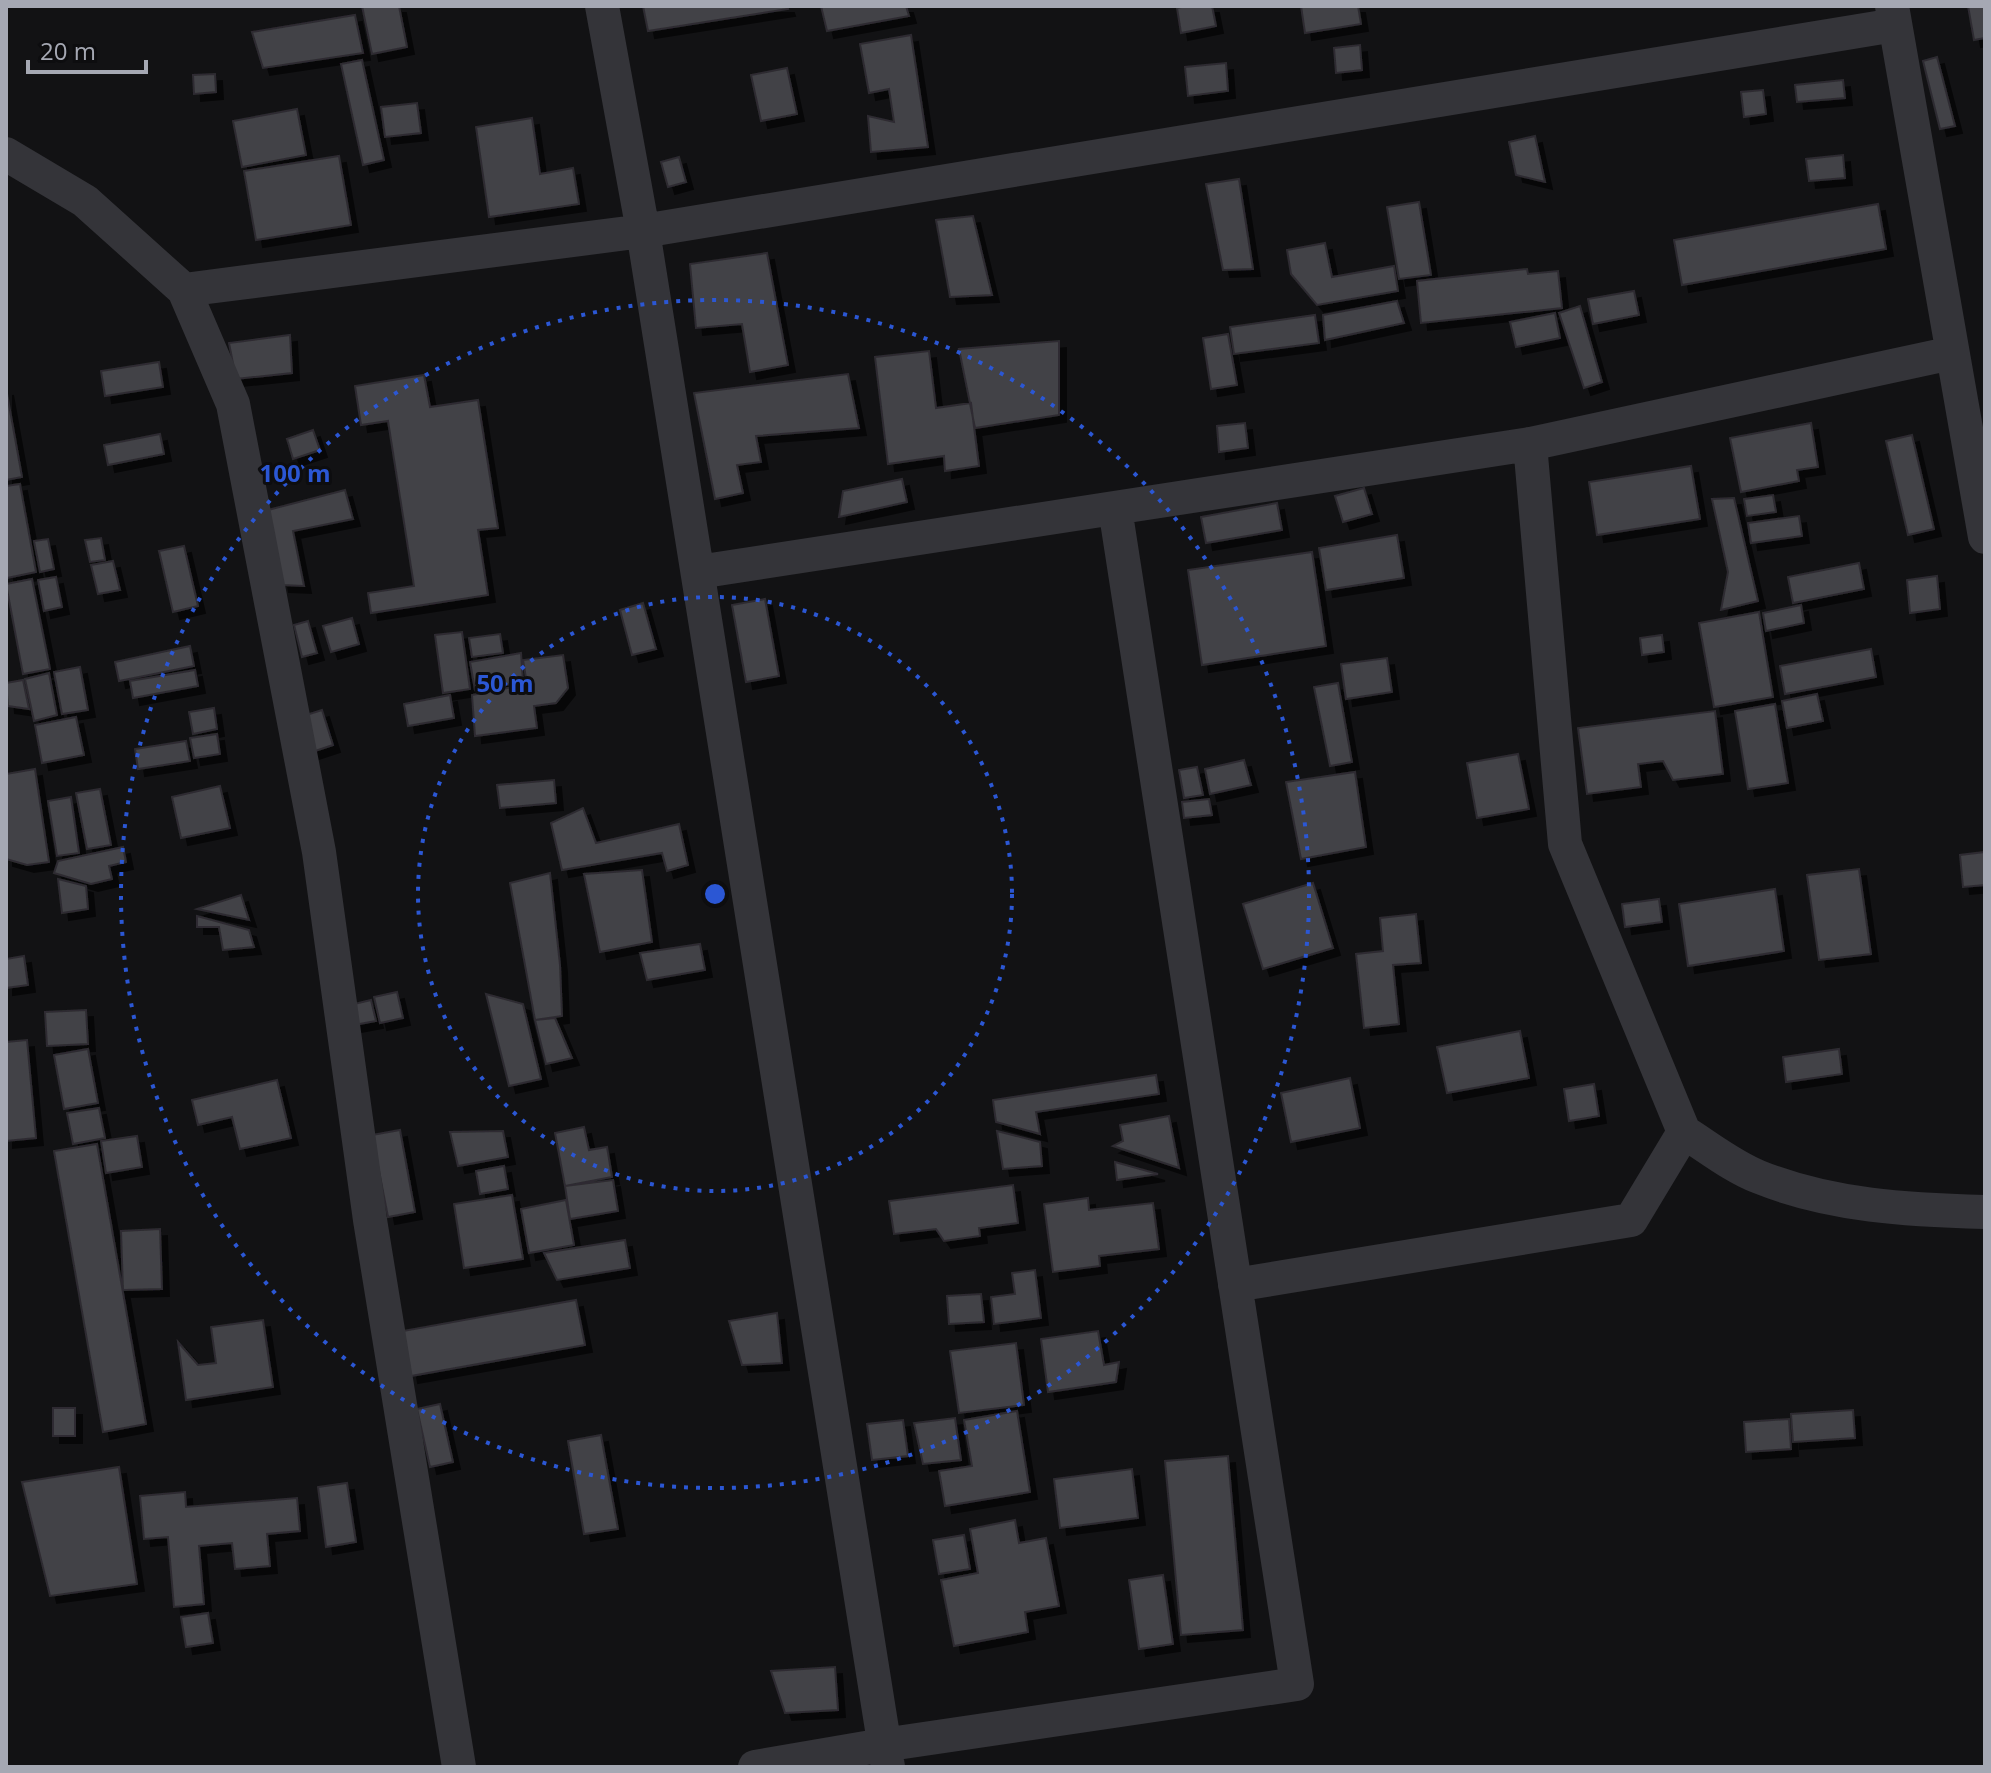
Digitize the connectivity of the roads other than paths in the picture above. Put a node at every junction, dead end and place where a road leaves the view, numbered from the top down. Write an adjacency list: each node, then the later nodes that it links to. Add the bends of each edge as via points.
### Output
1 (602, 6): 4 (street)
2 (1894, 15): 4 (street); 6 (street)
3 (6, 154): 5 (street, via 85,201)
4 (643, 231): 5 (street); 10 (street)
5 (184, 290): 15 (street, via 233,404 319,852 370,1220)
6 (1952, 353): 7 (street); 9 (street)
7 (1530, 444): 8 (street); 11 (street, via 1565,844)
8 (1115, 508): 10 (street); 13 (street)
9 (1985, 537)
10 (698, 572): 14 (street)
11 (1684, 1132): 12 (street, via 1757,1176 1826,1198); 13 (street, via 1631,1220)
12 (1985, 1212)
13 (1235, 1285): 14 (street, via 1297,1684)
14 (885, 1756): 16 (street)
15 (459, 1767)
16 (755, 1767)

